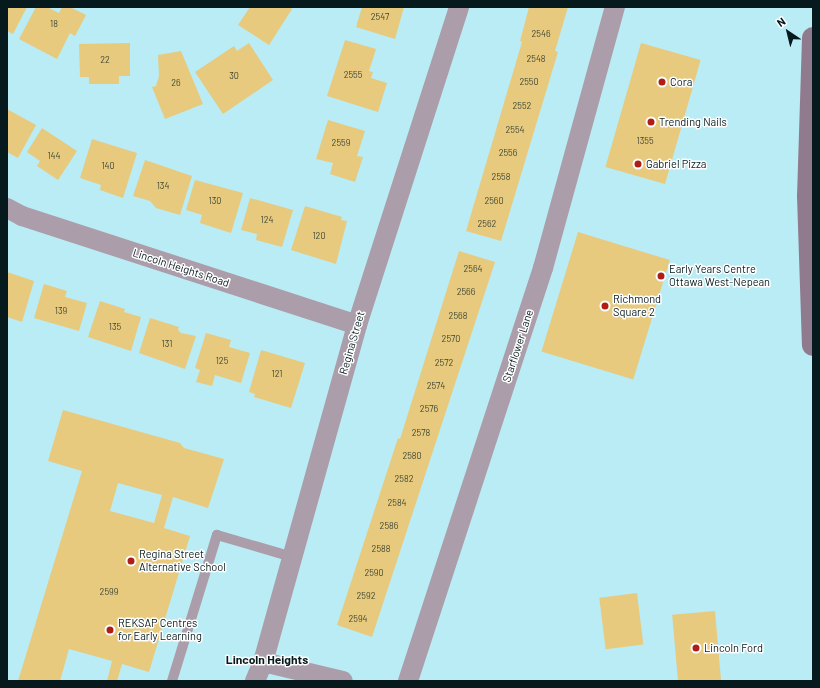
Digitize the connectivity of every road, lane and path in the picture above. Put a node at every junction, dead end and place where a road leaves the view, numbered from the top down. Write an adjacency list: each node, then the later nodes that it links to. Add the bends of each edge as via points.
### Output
1 (459, 7): 7 (street, Regina Street)
2 (615, 7): 14 (street, Starflower Lane, via 543,268)
3 (813, 38): 4 (main road)
4 (810, 171): 6 (main road)
5 (7, 208): 7 (street, Lincoln Heights Road, via 22,216)
6 (811, 228): 8 (main road)
7 (357, 325): 9 (street, Regina Street)
8 (813, 345)
9 (292, 558): 10 (street, Regina Street); 11 (lane, via 217,535)
10 (263, 662): 12 (street, Regina Street); 13 (street)
11 (172, 681)
12 (255, 681)
13 (343, 681)
14 (408, 681)

